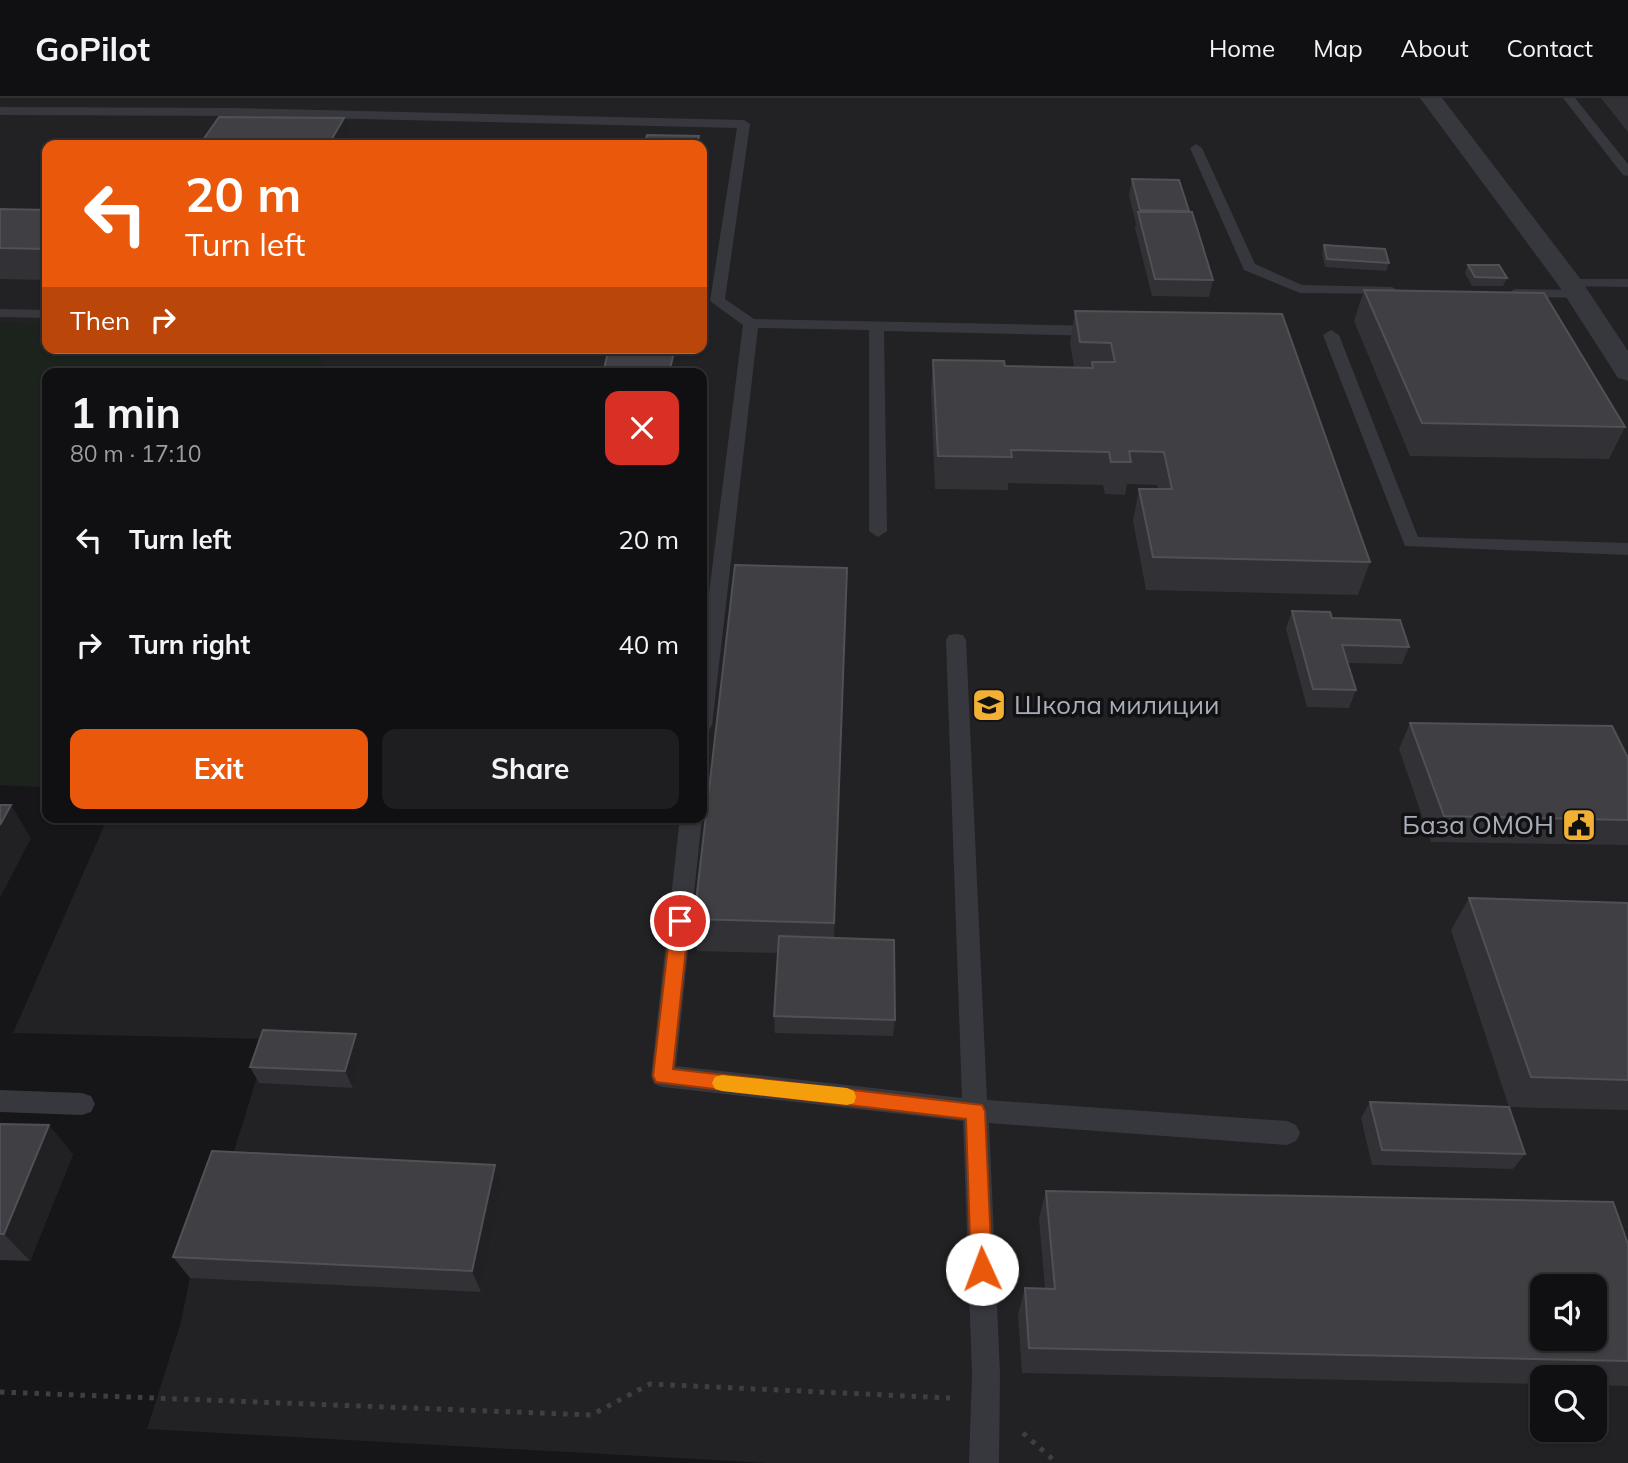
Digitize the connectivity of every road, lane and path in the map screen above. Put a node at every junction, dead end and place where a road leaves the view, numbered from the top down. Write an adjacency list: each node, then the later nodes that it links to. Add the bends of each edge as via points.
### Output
1 (1431, 98): 7 (street)
2 (1569, 98): 5 (lane)
3 (0, 111): 12 (lane, via 744,124 717,301)
4 (1196, 148): 8 (lane, via 1249,267 1300,289)
5 (1628, 172)
6 (1628, 283): 7 (lane)
7 (1574, 289): 9 (lane); 16 (street)
8 (1411, 291)
9 (1494, 293)
10 (0, 313): 11 (lane)
11 (42, 314)
12 (751, 323): 13 (lane); 20 (lane)
13 (876, 326): 14 (lane); 17 (lane)
14 (1112, 331)
15 (1331, 335): 18 (lane, via 1411,542)
16 (1628, 372)
17 (878, 531)
18 (1628, 549)
19 (956, 640): 24 (lane)
20 (707, 683)
21 (690, 823): 24 (lane, via 663,1076)
22 (0, 1101): 23 (lane)
23 (82, 1104)
24 (975, 1111): 25 (lane); 27 (lane)
25 (1287, 1133)
26 (0, 1392): 27 (path, via 591,1415 650,1384)
27 (986, 1400): 28 (lane); 29 (path)
28 (984, 1463)
29 (1057, 1463)

